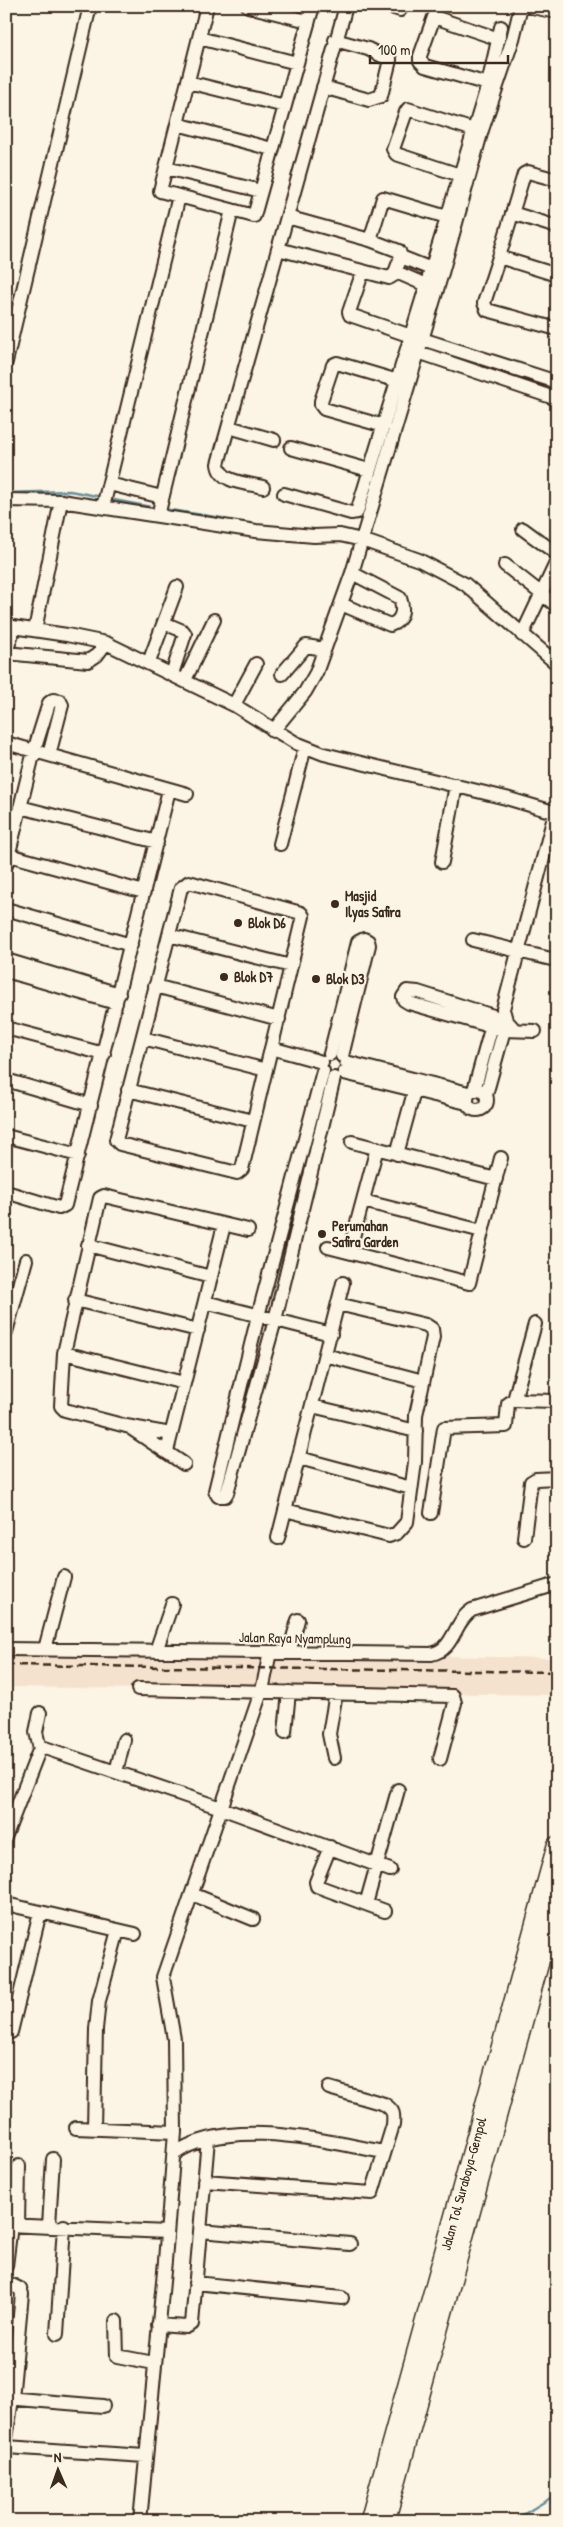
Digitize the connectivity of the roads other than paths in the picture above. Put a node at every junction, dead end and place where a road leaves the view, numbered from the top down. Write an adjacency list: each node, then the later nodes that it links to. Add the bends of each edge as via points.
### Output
1 (90, 6): 43 (street)
2 (207, 6): 11 (street)
3 (248, 6): 10 (street)
4 (312, 6): 10 (street)
5 (346, 6): 12 (street)
6 (521, 6): 36 (street)
7 (527, 6): 9 (street)
8 (435, 12): 15 (street, via 500,33); 15 (street, via 420,62)
9 (557, 12)
10 (308, 21): 13 (street)
11 (199, 38): 13 (street); 14 (street)
12 (336, 40): 16 (street); 16 (street, via 380,53 390,60 390,66 381,96 376,99 369,100)
13 (297, 63): 17 (street)
14 (188, 82): 17 (street); 18 (street)
15 (488, 84): 19 (street)
16 (323, 87): 28 (street)
17 (285, 106): 20 (street)
18 (177, 124): 20 (street); 21 (street)
19 (474, 130): 22 (street); 22 (street, via 408,109 393,149 396,154)
20 (272, 149): 24 (street)
21 (166, 168): 24 (street); 25 (street, via 160,191)
22 (460, 175): 29 (street)
23 (557, 180): 27 (street, via 528,172 524,174)
24 (261, 191): 26 (street, via 254,216)
25 (179, 196): 26 (street); 54 (street)
26 (232, 210): 57 (street)
27 (512, 213): 30 (street); 34 (street)
28 (287, 217): 31 (street); 32 (street)
29 (447, 217): 31 (street, via 382,198); 36 (street)
30 (557, 227)
31 (370, 240): 33 (street, via 399,251)
32 (278, 249): 35 (street); 48 (street)
33 (401, 257): 36 (street); 37 (street)
34 (499, 257): 38 (street); 40 (street, via 484,303 487,310)
35 (362, 271): 37 (street, via 389,278); 41 (street, via 350,316)
36 (437, 271): 39 (street)
37 (396, 272): 39 (street)
38 (557, 275)
39 (432, 288): 41 (street)
40 (557, 329)
41 (416, 337): 42 (street); 44 (street); 45 (street)
42 (418, 352): 46 (street); 59 (street)
43 (6, 362)
44 (398, 381): 47 (street); 47 (street, via 337,363 333,365 321,400 324,409)
45 (557, 382)
46 (557, 399)
47 (384, 426): 51 (street)
48 (228, 427): 49 (street); 52 (street, via 218,464 219,472 224,477)
49 (274, 440)
50 (291, 448): 51 (street)
51 (369, 470): 53 (street, via 354,514)
52 (263, 487)
53 (284, 494)
54 (106, 497): 56 (street); 57 (street); 57 (street)
55 (6, 500): 56 (street)
56 (61, 500): 71 (street)
57 (160, 507): 59 (street, via 266,532 340,535)
58 (523, 529): 60 (street)
59 (362, 540): 63 (street); 72 (street, via 419,560 457,580 478,594)
60 (557, 554)
61 (557, 561): 65 (street)
62 (505, 565): 65 (street)
63 (352, 573): 66 (street); 66 (street, via 400,598 402,615 390,625)
64 (177, 587): 69 (street)
65 (542, 592): 67 (street); 72 (street)
66 (341, 604): 74 (street)
67 (557, 606)
68 (214, 620): 81 (street)
69 (164, 623): 76 (street); 79 (street, via 185,634)
70 (10, 627): 71 (street); 75 (street)
71 (34, 630): 73 (street)
72 (522, 634): 78 (street)
73 (106, 643): 75 (street, via 88,661); 76 (street)
74 (324, 649): 80 (street, via 306,646); 83 (street, via 305,692)
75 (6, 653)
76 (149, 662): 79 (street)
77 (256, 664): 82 (street)
78 (557, 664)
79 (172, 674): 81 (street)
80 (282, 674)
81 (184, 680): 82 (street)
82 (234, 705): 83 (street)
83 (273, 731): 85 (street)
84 (6, 743): 86 (street)
85 (305, 747): 88 (street, via 358,763); 94 (street)
86 (34, 750): 87 (street); 87 (street, via 50,700 60,701 62,705); 91 (street)
87 (49, 755): 89 (street)
88 (456, 785): 92 (street); 96 (street)
89 (170, 790): 90 (street); 93 (street)
90 (186, 794)
91 (20, 807): 93 (street); 95 (street)
92 (556, 813): 102 (street)
93 (156, 842): 97 (street)
94 (280, 844)
95 (8, 860): 97 (street)
96 (442, 862)
97 (144, 892): 101 (street)
98 (6, 909): 101 (street)
99 (169, 935): 105 (street); 105 (street, via 181,888 189,882 302,914); 107 (street)
100 (473, 940): 102 (street)
101 (131, 945): 108 (street)
102 (520, 951): 103 (street); 110 (street)
103 (551, 959)
104 (6, 960): 108 (street)
105 (291, 966): 109 (street)
106 (6, 971): 108 (street)
107 (155, 986): 109 (street); 113 (street)
108 (118, 998): 115 (street)
109 (279, 1019): 114 (street)
110 (502, 1022): 110 (street, via 409,1003 403,997 407,991 418,992); 112 (street); 121 (street); 122 (street)
111 (6, 1028): 115 (street)
112 (535, 1031)
113 (142, 1038): 117 (street); 119 (street)
114 (271, 1048): 116 (street); 117 (street)
115 (104, 1054): 123 (street)
116 (334, 1065): 116 (street, via 358,942 364,939 369,945); 120 (street); 122 (street); 146 (street); 147 (street)
117 (266, 1070): 124 (street)
118 (6, 1080): 123 (street)
119 (128, 1090): 124 (street); 124 (street, via 116,1142 219,1169 241,1171)
120 (414, 1092): 122 (street); 128 (street)
121 (486, 1095): 122 (street, via 478,1089); 122 (street, via 486,1104 479,1110 469,1108)
122 (470, 1096)
123 (91, 1104): 129 (street)
124 (253, 1121)
125 (6, 1136): 129 (street)
126 (352, 1142): 127 (street)
127 (377, 1148): 128 (street); 133 (street)
128 (397, 1154): 131 (street)
129 (78, 1156): 132 (street, via 63,1207)
130 (501, 1158): 131 (street)
131 (496, 1179): 136 (street)
132 (6, 1192)
133 (363, 1201): 136 (street); 139 (street)
134 (224, 1225): 135 (street); 137 (street, via 101,1196); 141 (street)
135 (248, 1230)
136 (482, 1231): 139 (street, via 469,1283)
137 (88, 1245): 141 (street); 143 (street)
138 (328, 1247): 139 (street)
139 (350, 1252)
140 (26, 1260): 150 (street)
141 (211, 1277): 144 (street)
142 (343, 1284): 145 (street)
143 (75, 1300): 149 (street); 152 (street)
144 (205, 1302): 146 (street); 149 (street)
145 (338, 1304): 151 (street); 154 (street, via 430,1327 433,1337)
146 (258, 1316): 147 (street); 147 (street, via 215,1491 222,1497 227,1492)
147 (275, 1320): 151 (street)
148 (535, 1324): 156 (street)
149 (198, 1330): 155 (street)
150 (6, 1332)
151 (330, 1334): 153 (street)
152 (64, 1353): 155 (street); 159 (street, via 62,1408)
153 (325, 1355): 154 (street); 158 (street)
154 (423, 1381): 160 (street)
155 (184, 1383): 161 (street)
156 (514, 1400): 157 (street); 168 (street, via 508,1404 504,1427 444,1427)
157 (557, 1401)
158 (312, 1406): 160 (street); 163 (street)
159 (126, 1426): 161 (street); 162 (street)
160 (416, 1431): 166 (street)
161 (171, 1434): 162 (street)
162 (167, 1451): 164 (street)
163 (299, 1458): 166 (street); 167 (street)
164 (184, 1464)
165 (557, 1478): 170 (street, via 531,1482)
166 (411, 1488): 167 (street, via 406,1524 395,1535)
167 (285, 1510): 169 (street)
168 (431, 1513)
169 (278, 1538)
170 (524, 1538)
171 (64, 1577): 176 (street)
172 (557, 1584): 179 (street, Jalan Raya Nyamplung, via 472,1610 465,1615 446,1648 438,1653)
173 (172, 1604): 177 (street)
174 (298, 1620): 179 (street)
175 (6, 1649): 176 (street, Jalan Raya Nyamplung)
176 (44, 1649): 177 (street, Jalan Raya Nyamplung)
177 (156, 1651): 178 (street, Jalan Raya Nyamplung)
178 (270, 1652): 179 (street, Jalan Raya Nyamplung); 181 (street)
179 (288, 1652)
180 (138, 1689): 181 (street)
181 (261, 1691): 182 (street); 192 (street)
182 (289, 1692): 183 (street); 185 (street)
183 (336, 1693): 188 (street, via 329,1734); 189 (street, via 454,1697)
184 (40, 1713): 187 (street, via 36,1732)
185 (285, 1732)
186 (124, 1740): 190 (street)
187 (40, 1749): 190 (street, via 47,1748); 193 (street)
188 (334, 1758)
189 (440, 1759)
190 (116, 1772): 192 (street)
191 (398, 1790): 196 (street)
192 (221, 1808): 194 (street); 198 (street)
193 (6, 1835)
194 (330, 1847): 196 (street); 201 (street, via 317,1886)
195 (555, 1851): 239 (highway, Jalan Tol Surabaya–Gempol)
196 (376, 1865): 197 (street); 201 (street)
197 (390, 1870)
198 (192, 1894): 204 (street); 211 (street, via 163,1977 174,2039)
199 (557, 1896): 240 (highway, Jalan Tol Surabaya–Gempol)
200 (6, 1904): 203 (street)
201 (366, 1904): 202 (street)
202 (385, 1911)
203 (40, 1912): 205 (street); 207 (street)
204 (253, 1919)
205 (118, 1930): 206 (street); 210 (street, via 99,2001)
206 (135, 1934)
207 (11, 2032)
208 (329, 2088): 213 (street, via 391,2108 393,2125)
209 (76, 2128): 210 (street)
210 (94, 2129): 211 (street)
211 (175, 2132): 214 (street)
212 (208, 2139): 213 (street, via 235,2135 287,2136); 214 (street, via 189,2144); 217 (street)
213 (384, 2152): 217 (street, via 372,2193)
214 (174, 2154): 222 (street)
215 (53, 2159): 219 (street)
216 (19, 2166): 218 (street)
217 (204, 2181): 221 (street)
218 (12, 2225): 219 (street); 224 (street)
219 (49, 2226): 220 (street)
220 (64, 2226): 222 (street); 230 (street)
221 (200, 2231): 223 (street); 226 (street)
222 (167, 2232): 229 (street)
223 (350, 2244)
224 (6, 2266)
225 (6, 2282): 232 (street, via 21,2291)
226 (195, 2284): 227 (street); 229 (street, via 192,2324 186,2327)
227 (342, 2298)
228 (116, 2321): 231 (street, via 117,2356)
229 (158, 2325): 231 (street)
230 (57, 2334)
231 (154, 2363): 237 (street)
232 (10, 2371): 233 (street)
233 (9, 2399): 234 (street); 235 (street)
234 (103, 2406)
235 (6, 2439)
236 (6, 2447): 237 (street)
237 (146, 2456): 238 (street)
238 (140, 2521)
239 (370, 2521)
240 (385, 2521)

